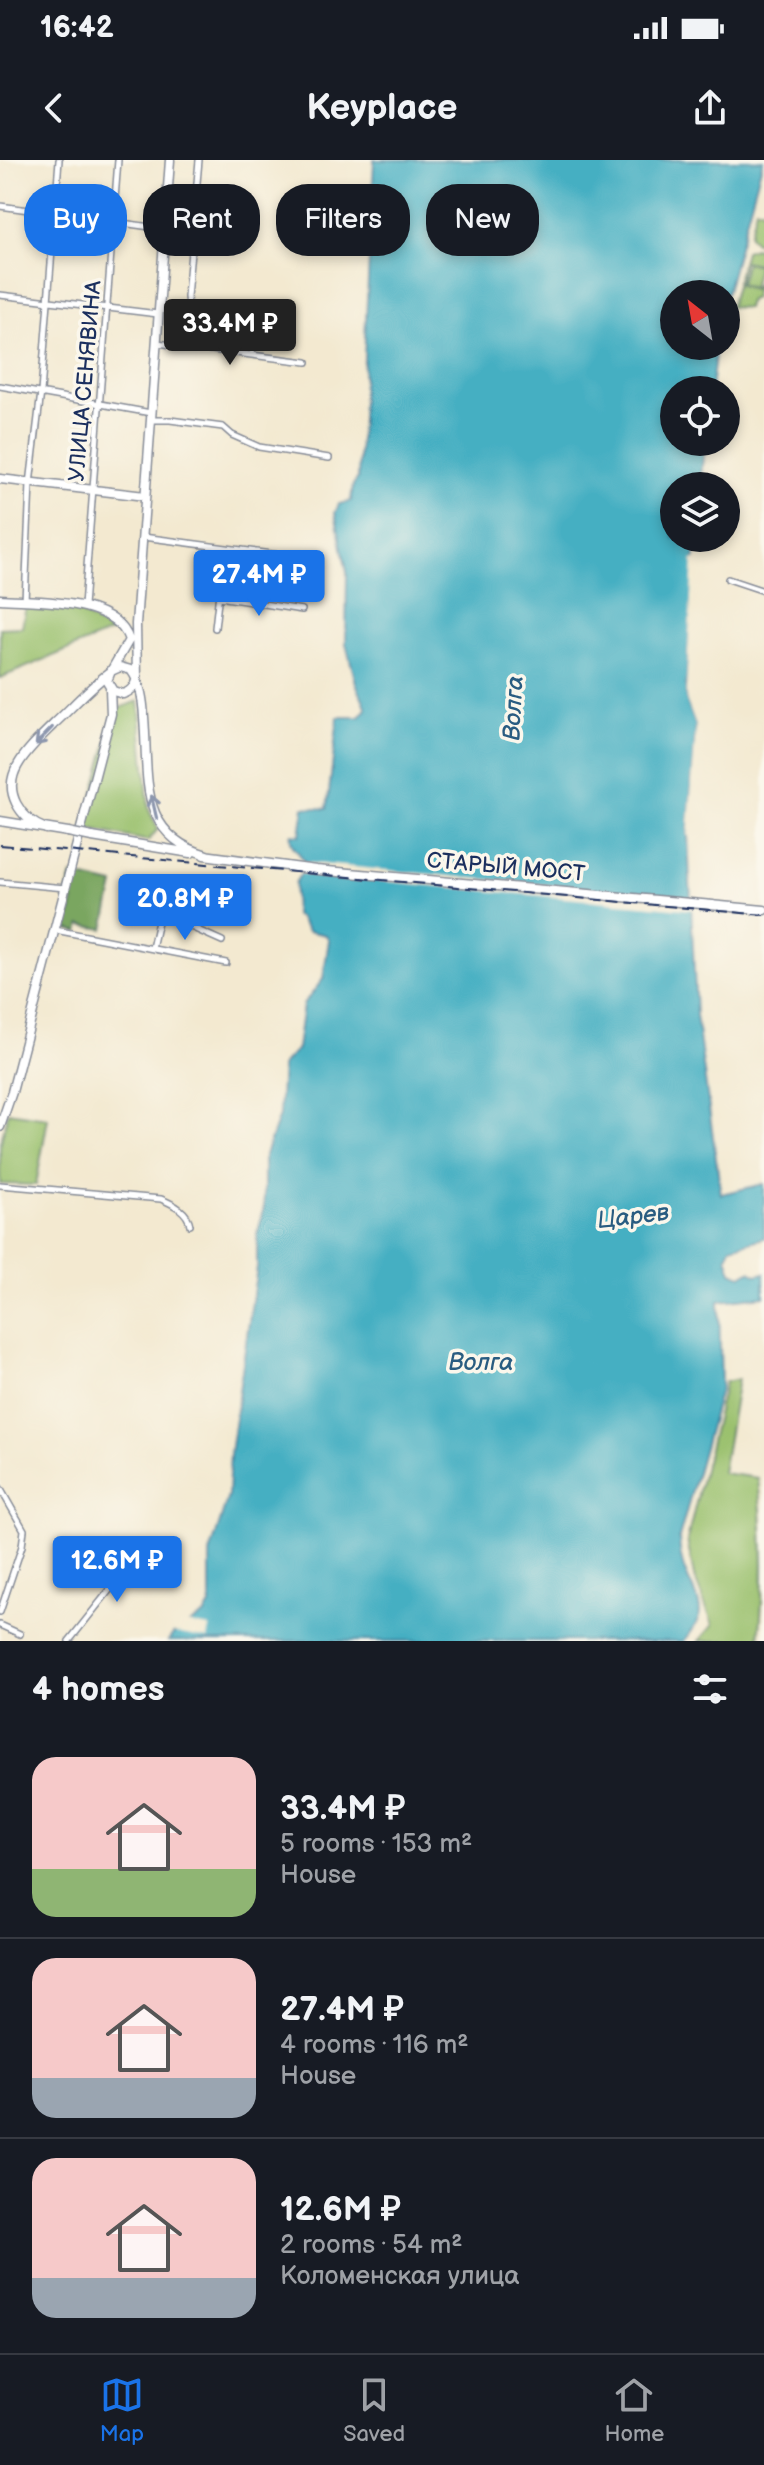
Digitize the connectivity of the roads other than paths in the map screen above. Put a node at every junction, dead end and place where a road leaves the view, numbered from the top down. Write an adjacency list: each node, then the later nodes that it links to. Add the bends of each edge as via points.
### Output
1 (59, 160): 5 (street)
2 (118, 160): 6 (street, УЛИЦА СЕНЯВИНА)
3 (170, 160): 7 (main road)
4 (199, 160): 19 (street)
5 (57, 184)
6 (116, 184)
7 (168, 184)
8 (0, 206): 9 (street)
9 (24, 210)
10 (51, 256): 14 (street)
11 (111, 256): 15 (street, УЛИЦА СЕНЯВИНА)
12 (163, 256): 16 (main road)
13 (0, 295): 14 (street)
14 (48, 301): 15 (street); 23 (street)
15 (106, 309): 16 (street); 24 (street, УЛИЦА СЕНЯВИНА)
16 (159, 314): 18 (main road)
17 (257, 319): 20 (street)
18 (157, 343): 19 (street); 25 (main road)
19 (186, 347): 20 (street)
20 (252, 355): 21 (street)
21 (307, 362)
22 (0, 386): 23 (street)
23 (41, 392): 24 (street); 28 (street)
24 (99, 404): 25 (street); 29 (street, УЛИЦА СЕНЯВИНА)
25 (151, 416): 26 (street, via 223,427 259,447); 30 (main road)
26 (329, 458)
27 (0, 479): 28 (main road)
28 (30, 484): 29 (main road); 40 (street)
29 (91, 490): 30 (main road); 41 (street, УЛИЦА СЕНЯВИНА)
30 (145, 496): 31 (main road)
31 (143, 537): 32 (street); 43 (main road)
32 (220, 548): 33 (street); 34 (street)
33 (287, 556)
34 (221, 575): 36 (street); 38 (street)
35 (728, 579): 37 (street)
36 (277, 582)
37 (764, 591)
38 (219, 597): 42 (street); 44 (street)
39 (0, 599): 40 (main road)
40 (25, 601): 41 (main road)
41 (84, 606): 45 (main road, via 124,629)
42 (302, 610)
43 (136, 624): 45 (street); 47 (main road)
44 (215, 628)
45 (128, 644): 46 (main road)
46 (110, 672): 47 (main road, via 128,668); 48 (main road); 52 (main road, one-way to 52, via 16,768 12,788 17,807)
47 (137, 680): 49 (main road); 53 (main road, one-way to 47, via 180,845 157,820)
48 (110, 688): 49 (main road); 50 (main road)
49 (126, 693): 50 (main road)
50 (111, 714): 55 (main road)
51 (0, 821): 52 (main road, СТАРЫЙ МОСТ)
52 (46, 829): 53 (main road, СТАРЫЙ МОСТ, bridge)
53 (207, 855): 56 (main road, СТАРЫЙ МОСТ)
54 (0, 882): 55 (street)
55 (65, 888): 57 (main road)
56 (764, 910)
57 (55, 930): 59 (street); 61 (main road)
58 (222, 941): 59 (street, via 164,915 159,917)
59 (152, 948): 60 (street)
60 (226, 963)
61 (0, 1127)
62 (0, 1185): 63 (street, via 161,1199 175,1205)
63 (190, 1225)
64 (0, 1488): 66 (street, via 24,1530)
65 (143, 1548): 69 (street)
66 (0, 1612)
67 (0, 1625): 68 (street)
68 (20, 1634)
69 (69, 1641)

